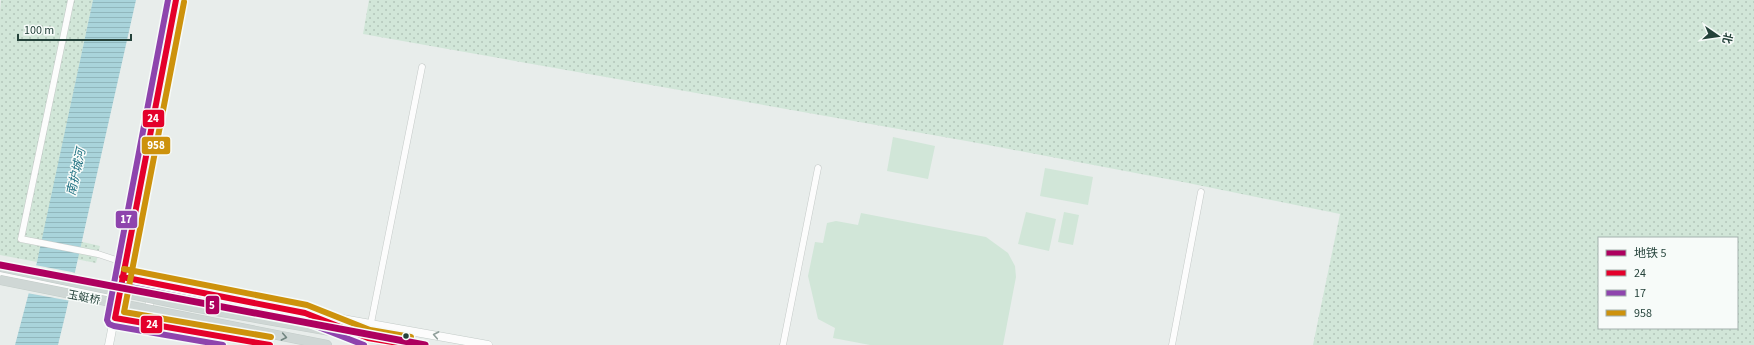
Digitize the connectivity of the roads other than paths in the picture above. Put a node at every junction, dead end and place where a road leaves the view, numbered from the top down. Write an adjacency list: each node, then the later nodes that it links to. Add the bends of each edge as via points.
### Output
1 (71, 0): 6 (street, via 22,239)
2 (176, 0): 6 (street)
3 (422, 67): 15 (street)
4 (818, 168): 23 (street)
5 (1201, 192): 24 (street)
6 (125, 262): 9 (street)
7 (0, 267): 17 (main road, 玉蜓桥, bridge, via 193,307)
8 (0, 273): 12 (street)
9 (122, 277): 11 (street); 12 (street)
10 (0, 280): 20 (main road, 玉蜓桥, one-way to 20, bridge)
11 (153, 283): 13 (street); 16 (street)
12 (118, 298): 14 (street)
13 (305, 313): 15 (street); 17 (street)
14 (114, 318): 16 (street); 18 (street)
15 (370, 323): 17 (street); 22 (street, one-way to 15)
16 (146, 324): 19 (street)
17 (368, 338): 21 (main road, 玉蜓桥)
18 (109, 345)
19 (270, 345)
20 (327, 345)
21 (410, 345)
22 (488, 345)
23 (783, 345)
24 (1172, 345)

